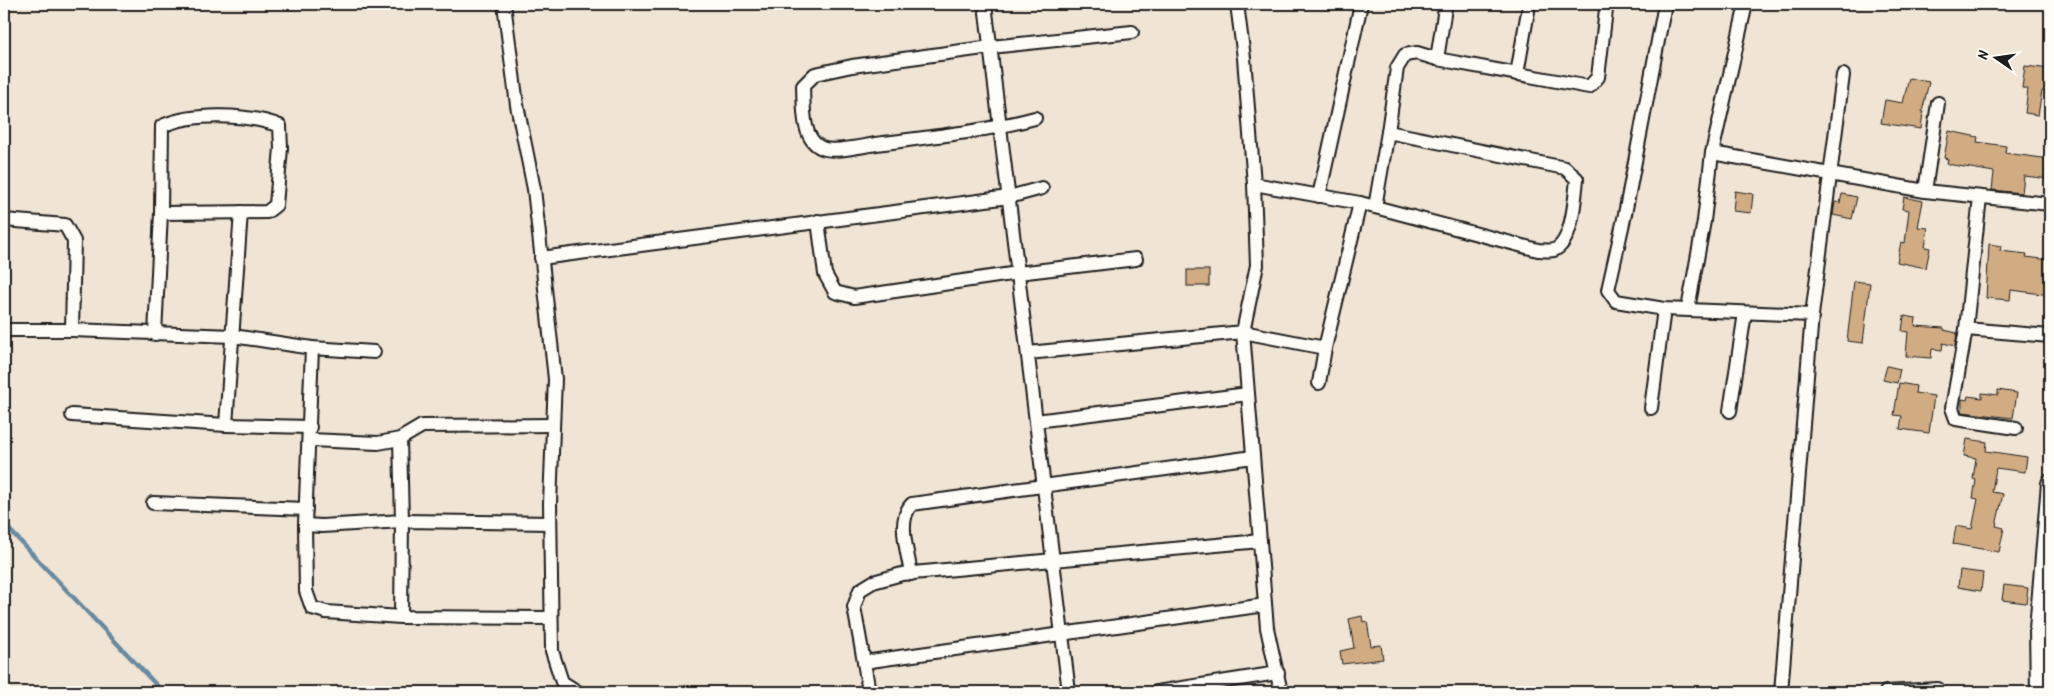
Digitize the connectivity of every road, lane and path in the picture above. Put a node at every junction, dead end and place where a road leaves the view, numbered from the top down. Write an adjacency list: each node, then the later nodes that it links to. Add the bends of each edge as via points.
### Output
1 (504, 4): 34 (street, via 517,105 534,189)
2 (986, 4): 11 (street)
3 (1237, 4): 21 (street)
4 (1361, 4): 24 (street)
5 (1665, 4): 37 (street, via 1608,290 1616,301)
6 (1746, 4): 19 (street)
7 (1445, 8): 12 (street)
8 (1606, 10): 13 (street, via 1598,77 1589,87)
9 (1528, 11): 13 (street)
10 (1132, 32): 11 (street)
11 (991, 47): 17 (street); 17 (street, via 815,74 803,86 805,116 811,140 823,149)
12 (1437, 59): 13 (street); 18 (street, via 1416,53 1405,56 1397,68)
13 (1516, 74)
14 (1843, 75): 20 (street)
15 (1938, 103): 23 (street)
16 (1035, 118): 17 (street)
17 (1000, 127): 25 (street)
18 (1388, 132): 29 (street); 29 (street, via 1566,168 1577,179 1574,214 1564,243 1554,250 1538,250)
19 (1712, 153): 20 (street); 38 (street, via 1704,222)
20 (1830, 176): 23 (street); 40 (street)
21 (1254, 184): 24 (street); 44 (street, via 1257,265)
22 (1042, 188): 25 (street)
23 (1925, 191): 26 (street)
24 (1319, 196): 27 (street)
25 (1009, 197): 33 (street); 36 (street)
26 (1980, 197): 28 (street); 41 (street)
27 (1360, 203): 29 (street); 49 (street)
28 (2050, 204)
29 (1375, 207)
30 (241, 212): 31 (street); 31 (street, via 267,212 276,206 280,126 262,119 206,117 162,126); 46 (street)
31 (161, 213): 45 (street)
32 (4, 220): 43 (street, via 65,225 74,241)
33 (818, 221): 34 (street); 36 (street, via 825,274 835,292 854,297)
34 (541, 258): 59 (street, via 555,379)
35 (1136, 259): 36 (street)
36 (1018, 273): 51 (street)
37 (1664, 309): 38 (street); 54 (street)
38 (1688, 309): 39 (street)
39 (1745, 313): 40 (street); 55 (street)
40 (1812, 314): 88 (street)
41 (1966, 329): 47 (street); 60 (street, via 1953,414 1968,421)
42 (4, 330): 43 (street)
43 (72, 330): 45 (street)
44 (1243, 332): 49 (street); 51 (street); 53 (street)
45 (155, 334): 46 (street)
46 (233, 336): 48 (street); 58 (street)
47 (2050, 336)
48 (312, 348): 50 (street); 61 (street)
49 (1326, 348): 52 (street)
50 (374, 352)
51 (1028, 353): 57 (street)
52 (1318, 384)
53 (1248, 394): 57 (street); 63 (street)
54 (1651, 408)
55 (1730, 411)
56 (72, 415): 58 (street)
57 (1036, 421): 65 (street)
58 (226, 425): 61 (street)
59 (552, 425): 62 (street, via 422,426); 69 (street)
60 (2016, 428)
61 (310, 434): 62 (street, via 378,444); 67 (street)
62 (400, 440): 68 (street)
63 (1253, 457): 65 (street); 71 (street)
64 (2050, 483): 90 (street, via 2038,629)
65 (1044, 485): 72 (street); 73 (street, via 912,504 905,511 903,522)
66 (152, 503): 67 (street)
67 (306, 509): 70 (street)
68 (402, 522): 69 (street); 70 (street); 75 (street)
69 (550, 523): 76 (street)
70 (305, 525): 75 (street, via 306,592 312,608)
71 (1260, 541): 72 (street); 74 (street)
72 (1053, 560): 73 (street); 77 (street)
73 (911, 574): 78 (street, via 873,582 860,590 854,607)
74 (1265, 605): 77 (street); 79 (street)
75 (401, 617): 76 (street)
76 (551, 618): 83 (street, via 552,651 557,669 562,682)
77 (1062, 632): 78 (street); 85 (street)
78 (864, 662): 84 (street)
79 (1278, 673): 86 (street); 87 (street)
80 (4, 685): 82 (path)
81 (1938, 689): 89 (street)
82 (12, 692)
83 (578, 692)
84 (869, 692)
85 (1069, 692)
86 (1157, 692)
87 (1281, 692)
88 (1781, 692)
89 (1886, 692)
90 (2039, 692)

